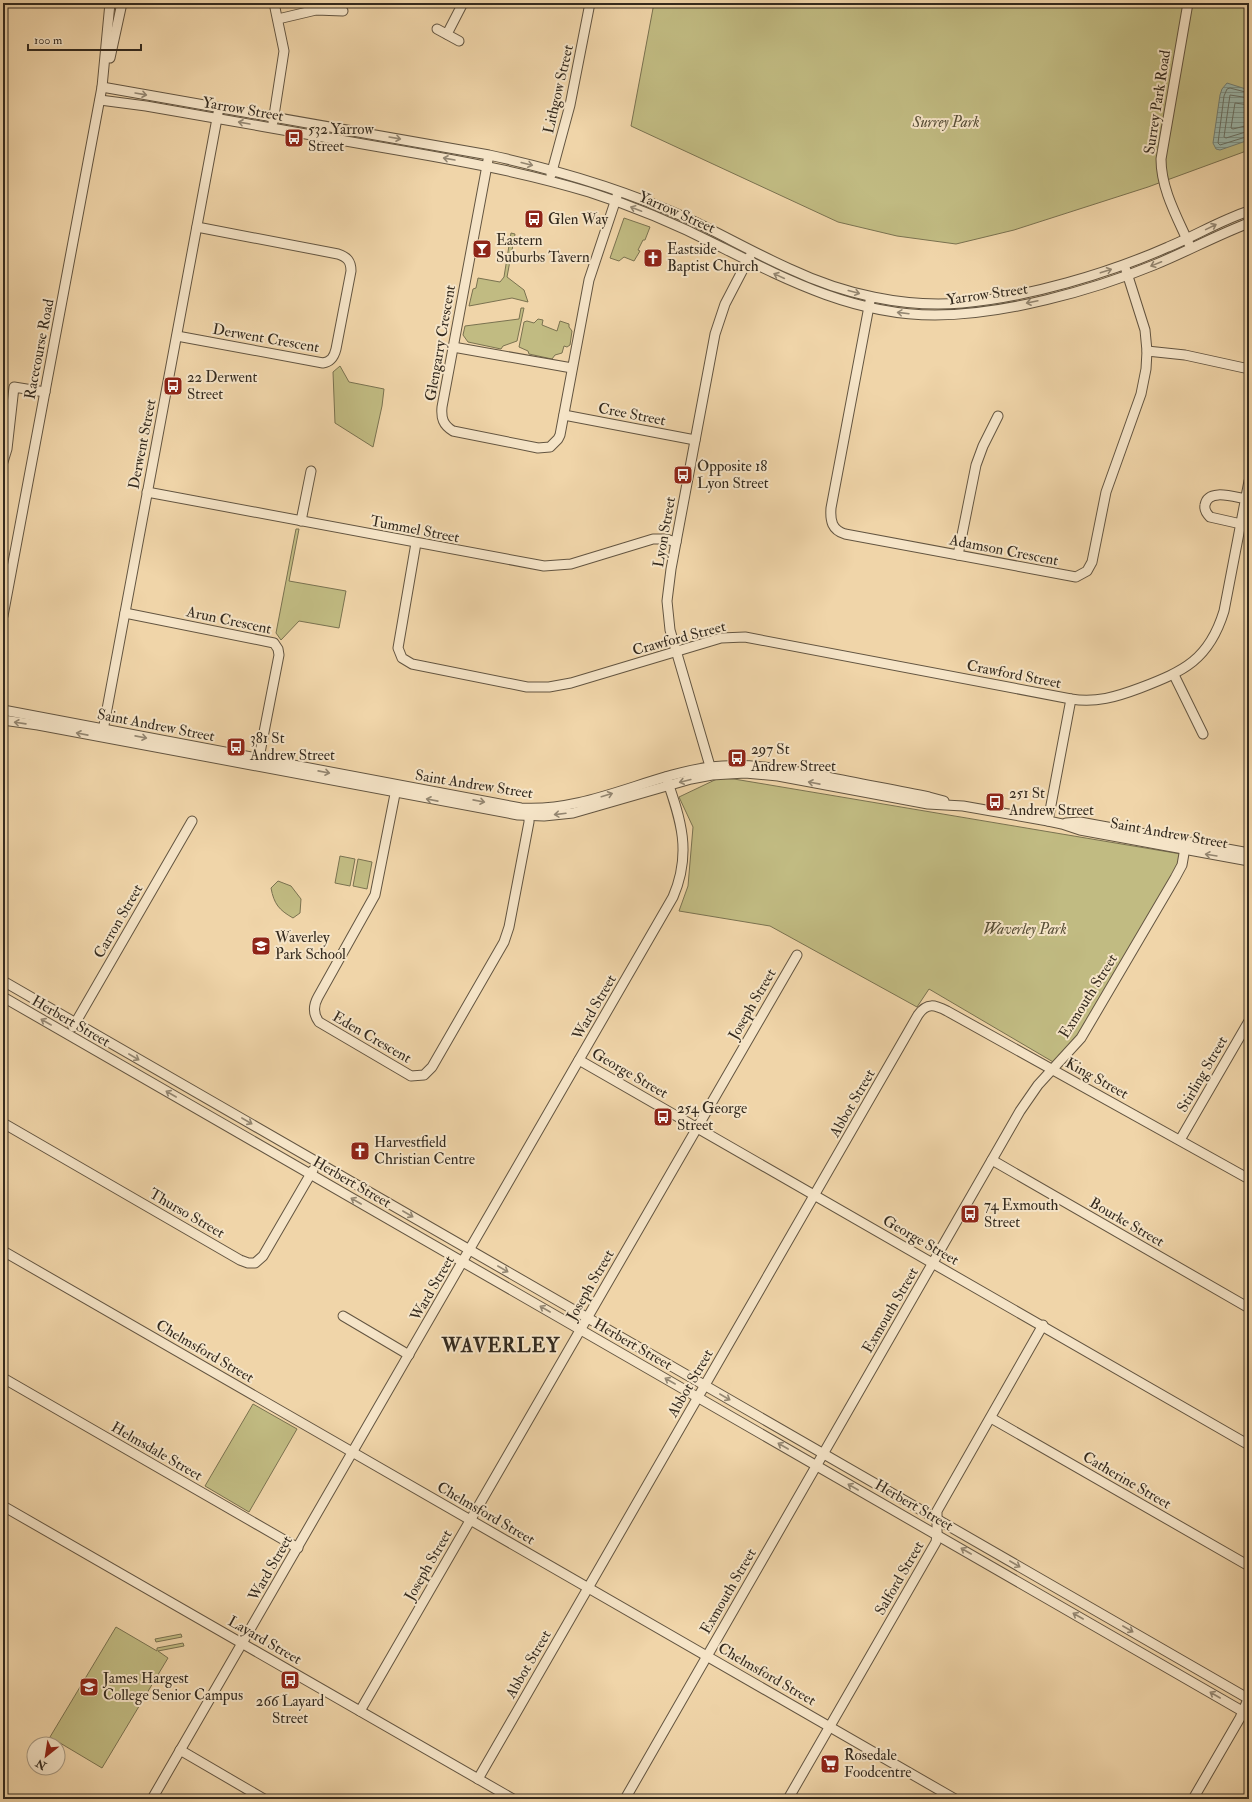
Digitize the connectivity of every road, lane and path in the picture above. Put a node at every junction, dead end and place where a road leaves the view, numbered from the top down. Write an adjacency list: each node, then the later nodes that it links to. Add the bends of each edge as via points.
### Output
1 (110, 3): 12 (street, Racecourse Road)
2 (122, 3): 12 (street, Racecourse Road)
3 (274, 3): 8 (street)
4 (463, 3): 10 (street)
5 (590, 3): 20 (street, Lithgow Street, via 570,105)
6 (1188, 3): 27 (street, Surrey Park Road, via 1161,159 1169,196)
7 (343, 11): 8 (street, via 316,10)
8 (278, 19): 15 (street, via 284,56)
9 (437, 29): 10 (street)
10 (447, 34): 11 (street)
11 (458, 41)
12 (102, 87): 13 (street, Racecourse Road); 14 (street, Yarrow Street, one-way to 14)
13 (100, 100): 16 (street, Yarrow Street); 40 (street, Racecourse Road)
14 (220, 108): 15 (street, Yarrow Street); 16 (street, Derwent Street)
15 (273, 117): 17 (street); 18 (street, Yarrow Street, one-way to 18)
16 (218, 118): 17 (street, Yarrow Street, one-way to 16); 26 (street, Derwent Street)
17 (272, 128): 19 (street, Yarrow Street, one-way to 17)
18 (489, 155): 19 (street, Glengarry Crescent); 20 (street, Yarrow Street, one-way to 20)
19 (487, 166): 21 (street, Yarrow Street); 36 (street, Glengarry Crescent)
20 (552, 170): 21 (street, Lithgow Street); 22 (street, Yarrow Street)
21 (550, 181): 23 (street, Yarrow Street)
22 (619, 191): 23 (street, Glengarry Crescent); 29 (street, Yarrow Street, via 689,220)
23 (615, 201): 30 (street, Yarrow Street, one-way to 23, via 696,235); 38 (street, Glengarry Crescent, via 592,271)
24 (1249, 211): 27 (street, Yarrow Street, one-way to 24)
25 (1249, 222): 28 (street, Yarrow Street)
26 (197, 227): 35 (street, Derwent Street); 35 (street, Derwent Crescent, via 338,254 347,258 351,271 338,342 333,357 323,363)
27 (1187, 239): 28 (street, Surrey Park Road); 31 (street, Yarrow Street)
28 (1192, 249): 32 (street, Yarrow Street, one-way to 32)
29 (752, 251): 30 (street, Lyon Street); 33 (street, Yarrow Street, one-way to 33, via 812,279)
30 (747, 260): 34 (street, Yarrow Street, one-way to 30, via 802,286); 43 (street, Lyon Street, via 717,326)
31 (1124, 265): 32 (street, Adamson Crescent); 33 (street, Yarrow Street, one-way to 31, via 908,303 964,303 1050,287)
32 (1128, 275): 34 (street, Yarrow Street, one-way to 34, via 1043,300 963,314 917,314); 37 (street, Adamson Crescent, via 1146,330)
33 (871, 296): 34 (street, Adamson Crescent)
34 (869, 307): 54 (street, Adamson Crescent, via 831,508 831,520 836,529 845,534)
35 (177, 336): 47 (street, Derwent Street)
36 (453, 347): 38 (street); 41 (street, Glengarry Crescent, via 442,407 443,420 448,428 459,433 545,448 550,447 558,439)
37 (1147, 351): 39 (street, via 1186,355); 54 (street, Adamson Crescent, via 1143,386 1106,492 1092,562 1087,571 1076,577 1067,576)
38 (572, 368): 41 (street, Glengarry Crescent)
39 (1249, 369)
40 (45, 392): 44 (street, via 14,388 7,449); 56 (street, Racecourse Road)
41 (564, 415): 43 (street, Cree Street)
42 (998, 416): 54 (street, via 976,465)
43 (695, 440): 52 (street, Lyon Street)
44 (3, 462)
45 (311, 471): 50 (street)
46 (1249, 481): 48 (street, Crawford Street)
47 (148, 492): 50 (street, Tummel Street); 55 (street, Derwent Street)
48 (1246, 499): 49 (street, Crawford Street); 51 (street, via 1215,494 1209,497 1205,504 1210,517)
49 (1246, 513): 51 (street, Crawford Street)
50 (301, 521): 53 (street, Tummel Street)
51 (1241, 524): 58 (street, Crawford Street, via 1227,601 1218,630 1200,655)
52 (676, 542): 53 (street, Tummel Street, via 652,539 571,564 553,567); 57 (street, Lyon Street, via 667,601 670,630)
53 (416, 543): 57 (street, Crawford Street, via 398,642 399,653 406,662 528,687 543,687 572,683)
54 (958, 555)
55 (125, 614): 62 (street, Derwent Street); 64 (street, Arun Crescent, via 274,643 279,655)
56 (3, 616)
57 (676, 651): 59 (street, Crawford Street, via 721,638 745,637); 65 (street, Lyon Street)
58 (1174, 675): 59 (street, Crawford Street, via 1111,698 1091,701); 63 (street)
59 (1071, 699): 70 (street)
60 (3, 710): 62 (street, Saint Andrew Street)
61 (3, 720): 62 (street, Saint Andrew Street, one-way to 61)
62 (102, 733): 64 (street, Saint Andrew Street)
63 (1203, 734)
64 (258, 763): 67 (street, Saint Andrew Street)
65 (712, 771): 66 (street, Saint Andrew Street); 70 (street, Saint Andrew Street, via 740,765 778,768)
66 (667, 781): 68 (street, Saint Andrew Street, via 582,803); 81 (street, Ward Street, via 684,837 683,866 678,885)
67 (396, 789): 68 (street, Saint Andrew Street, via 497,804); 68 (street, Eden Crescent, via 375,895 318,997 314,1013 319,1022 411,1076 424,1075 432,1067 504,942)
68 (529, 812)
69 (192, 821): 79 (street, Carron Street)
70 (1048, 821): 71 (street, Saint Andrew Street, via 1080,830)
71 (1185, 846): 72 (street, Saint Andrew Street); 73 (street, Saint Andrew Street, one-way to 71); 82 (street, Exmouth Street, via 1178,873 1090,1023 1073,1047)
72 (1249, 854)
73 (1249, 862)
74 (797, 955): 86 (street, Joseph Street)
75 (3, 981): 79 (street, Herbert Street)
76 (3, 997): 80 (street, Herbert Street, one-way to 76)
77 (930, 1005): 82 (street, King Street, via 947,1011); 92 (street, Abbot Street, via 922,1009 918,1015)
78 (1249, 1021): 87 (street, Stirling Street)
79 (76, 1023): 80 (street, Carron Street); 83 (street, Herbert Street, one-way to 83)
80 (69, 1035): 84 (street, Herbert Street, one-way to 80)
81 (579, 1060): 86 (street, George Street); 93 (street, Ward Street)
82 (1052, 1069): 87 (street, King Street); 88 (street, Exmouth Street, via 1029,1098)
83 (194, 1091): 84 (street); 89 (street, Herbert Street, one-way to 89)
84 (188, 1104): 90 (street, Herbert Street)
85 (3, 1123): 90 (street, Thurso Street, via 248,1263 255,1263 263,1256)
86 (697, 1128): 92 (street, George Street); 99 (street, Joseph Street)
87 (1180, 1140): 91 (street, King Street)
88 (992, 1160): 96 (street, Exmouth Street); 97 (street, Bourke Street)
89 (317, 1162): 90 (street, Thurso Street); 93 (street, Herbert Street, one-way to 93)
90 (310, 1174): 95 (street, Herbert Street, one-way to 90)
91 (1249, 1179)
92 (814, 1195): 96 (street, George Street); 104 (street, Abbot Street)
93 (470, 1250): 95 (street, Ward Street); 99 (street, Herbert Street, one-way to 99)
94 (3, 1251): 108 (street, Chelmsford Street)
95 (463, 1262): 101 (street, Herbert Street, one-way to 95); 102 (street, Ward Street)
96 (933, 1263): 100 (street, George Street); 109 (street, Exmouth Street)
97 (1249, 1308)
98 (343, 1316): 102 (street)
99 (587, 1318): 101 (street, Joseph Street); 104 (street, Herbert Street)
100 (1043, 1325): 106 (street, Salford Street); 107 (street, George Street)
101 (580, 1330): 105 (street, Herbert Street, one-way to 101); 113 (street, Joseph Street)
102 (409, 1355): 108 (street, Ward Street)
103 (3, 1378): 115 (street, Helmsdale Street)
104 (705, 1386): 105 (street, Abbot Street); 109 (street, Herbert Street, one-way to 109)
105 (698, 1398): 110 (street, Herbert Street, one-way to 105); 117 (street, Abbot Street)
106 (991, 1418): 112 (street, Salford Street, via 937,1510); 116 (street, Catherine Street)
107 (1249, 1445)
108 (353, 1452): 113 (street, Chelmsford Street); 115 (street, Ward Street)
109 (824, 1454): 110 (street, Exmouth Street); 112 (street, Herbert Street)
110 (816, 1466): 114 (street, Herbert Street, one-way to 110); 121 (street, Exmouth Street)
111 (3, 1506): 120 (street, Layard Street)
112 (936, 1518): 114 (street, Salford Street); 118 (street, Herbert Street, one-way to 118)
113 (470, 1520): 117 (street, Chelmsford Street); 123 (street, Joseph Street)
114 (937, 1535): 119 (street, Herbert Street, one-way to 114); 125 (street, Salford Street, via 936,1542)
115 (298, 1548): 120 (street, Ward Street)
116 (1249, 1566)
117 (589, 1588): 121 (street, Chelmsford Street); 127 (street, Abbot Street)
118 (1098, 1612): 119 (street); 122 (street, Herbert Street, one-way to 122)
119 (1091, 1624): 124 (street, Herbert Street, one-way to 119)
120 (242, 1643): 123 (street, Layard Street); 126 (street, Ward Street)
121 (707, 1656): 125 (street, Chelmsford Street); 132 (street, Exmouth Street)
122 (1249, 1698): 124 (street)
123 (360, 1711): 127 (street, Layard Street)
124 (1246, 1713): 135 (street)
125 (830, 1727): 133 (street, Salford Street); 134 (street, Chelmsford Street)
126 (180, 1750): 129 (street, Ward Street); 130 (street)
127 (478, 1779): 128 (street, Layard Street)
128 (502, 1796): 131 (street, Layard Street)
129 (152, 1799)
130 (264, 1799)
131 (513, 1799)
132 (624, 1799)
133 (788, 1799)
134 (955, 1799)
135 (1193, 1799)

